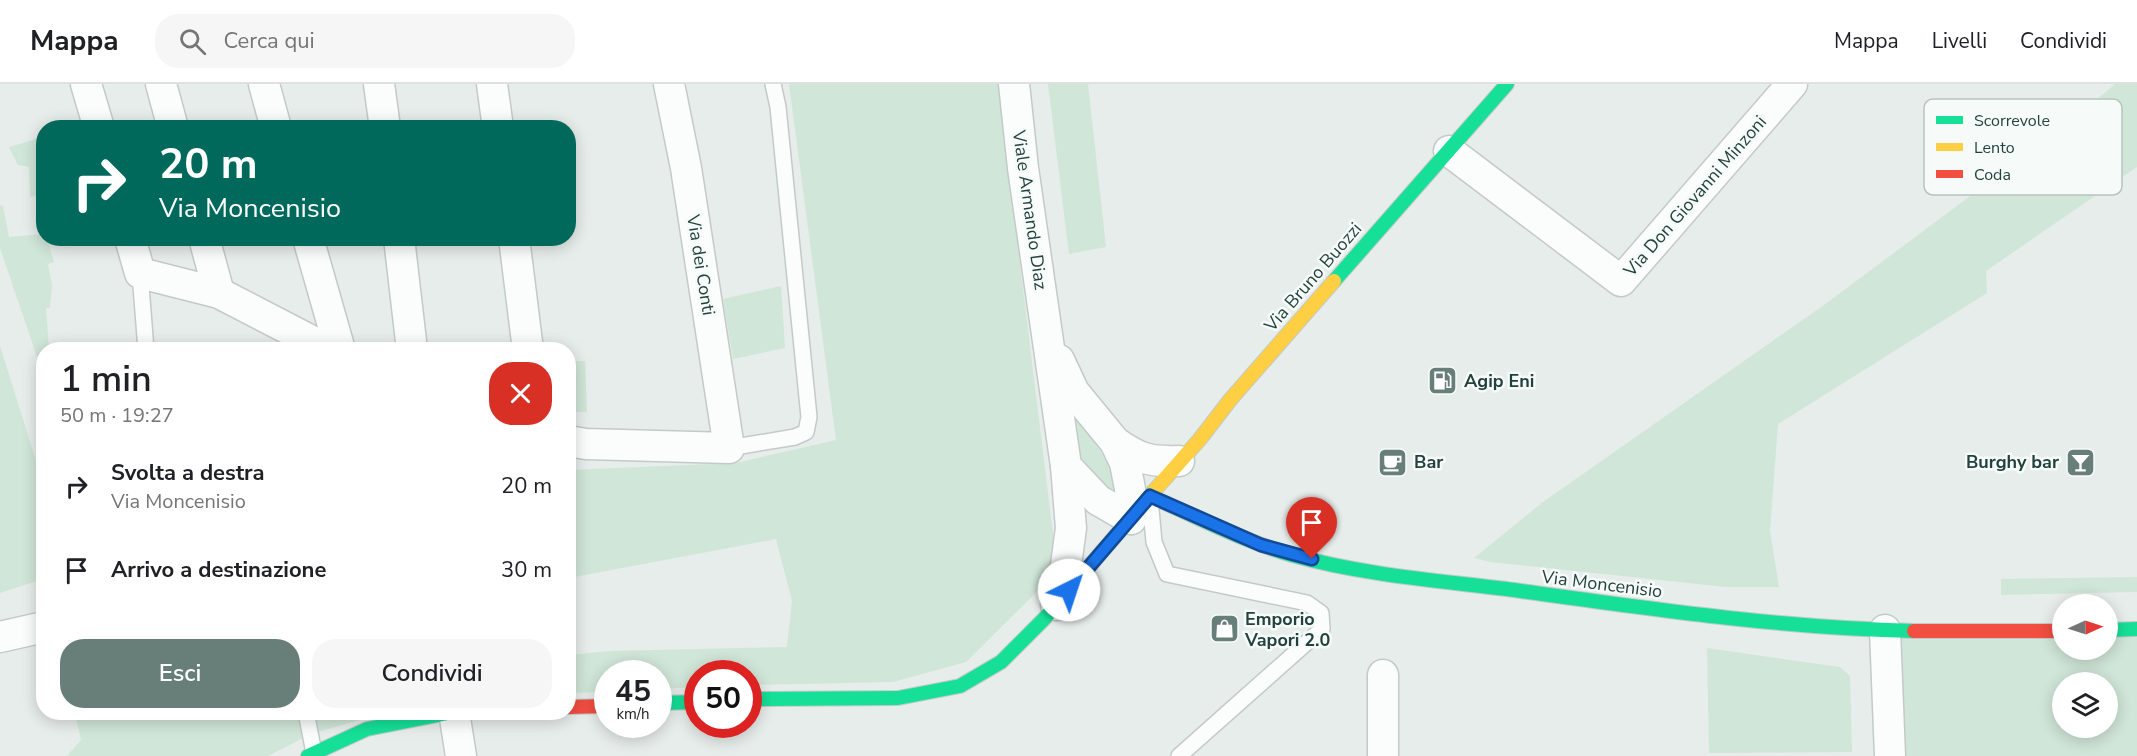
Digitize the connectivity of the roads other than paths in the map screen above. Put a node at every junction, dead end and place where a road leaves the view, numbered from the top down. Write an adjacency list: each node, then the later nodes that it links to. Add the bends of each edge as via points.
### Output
1 (86, 84): 11 (street)
2 (161, 84): 12 (street)
3 (264, 84): 13 (street)
4 (380, 84): 14 (street)
5 (492, 84): 15 (street)
6 (669, 84): 32 (street, Via dei Conti, via 686,168)
7 (773, 84): 32 (lane, via 810,417 806,432 795,437)
8 (1014, 84): 24 (street, Viale Armando Diaz)
9 (1507, 84): 16 (main road, Via Bruno Buozzi)
10 (1792, 84): 16 (street, Via Don Giovanni Minzoni, via 1621,281)
11 (97, 120)
12 (171, 120)
13 (274, 120)
14 (384, 120)
15 (497, 120)
16 (1449, 151): 33 (main road, Via Bruno Buozzi)
17 (132, 246): 22 (street)
18 (206, 246): 23 (street)
19 (310, 246): 27 (street)
20 (400, 246): 28 (street)
21 (515, 246): 29 (street)
22 (140, 273): 23 (street); 25 (lane)
23 (219, 293): 26 (street)
24 (1048, 335): 31 (street, via 1074,392); 34 (street, Viale Armando Diaz)
25 (145, 342)
26 (314, 342)
27 (338, 342)
28 (411, 342)
29 (527, 342)
30 (576, 442): 32 (street)
31 (1115, 442): 33 (street, via 1154,462); 36 (street, via 1125,464)
32 (729, 448)
33 (1179, 461): 35 (main road, Via Bruno Buozzi)
34 (1066, 466): 36 (street, via 1098,500); 37 (street, Viale Armando Diaz, via 1071,528)
35 (1150, 496): 36 (main road); 40 (main road, Via Moncenisio, via 1261,545 1330,563 1640,608); 53 (lane, via 1154,542 1167,574 1307,603 1321,613 1322,629)
36 (1131, 519): 37 (main road)
37 (1056, 605): 45 (main road, via 1001,662 960,686 898,698)
38 (36, 629): 43 (street)
39 (2137, 629): 41 (main road)
40 (1885, 630): 42 (main road, Via Moncenisio); 55 (street)
41 (2118, 630)
42 (2052, 631)
43 (0, 637)
44 (1383, 675): 54 (street)
45 (762, 699)
46 (594, 706): 47 (main road)
47 (576, 707)
48 (307, 720): 51 (lane)
49 (408, 720): 51 (main road, via 367,729)
50 (455, 720): 52 (street)
51 (311, 754)
52 (461, 756)
53 (1179, 756)
54 (1383, 756)
55 (1890, 756)

